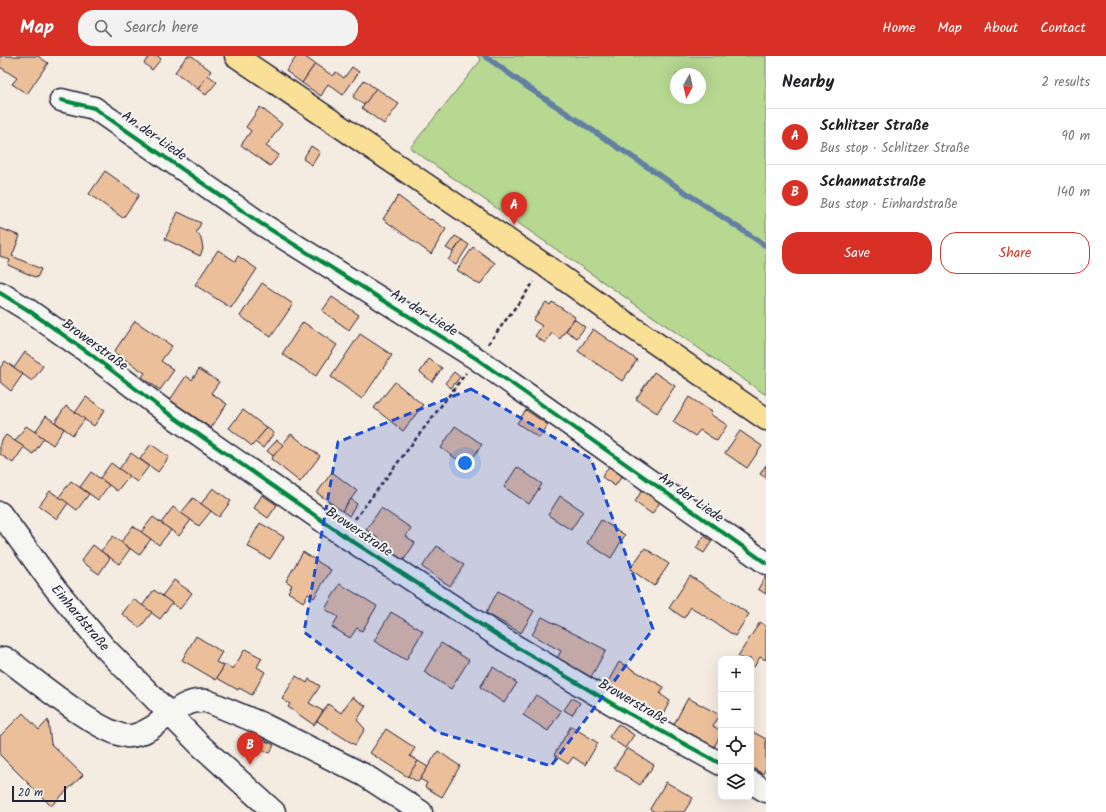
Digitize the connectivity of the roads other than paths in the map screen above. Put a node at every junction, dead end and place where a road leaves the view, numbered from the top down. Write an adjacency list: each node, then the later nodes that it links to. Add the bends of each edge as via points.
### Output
1 (236, 56): 4 (main road)
2 (61, 100): 6 (street, An der Liede, via 94,108 260,223 476,359)
3 (0, 293): 9 (street, Browerstraße, via 83,348 162,409 343,535 502,639)
4 (766, 419)
5 (0, 514): 8 (street, Einhardstraße, via 79,618)
6 (766, 563)
7 (5, 658): 8 (street, via 88,718 112,732 128,736 144,732)
8 (170, 714): 12 (street, Einhardstraße); 13 (street, via 189,702 198,700 216,704 364,775)
9 (718, 762)
10 (754, 784): 11 (street)
11 (766, 791)
12 (274, 812)
13 (421, 812)

